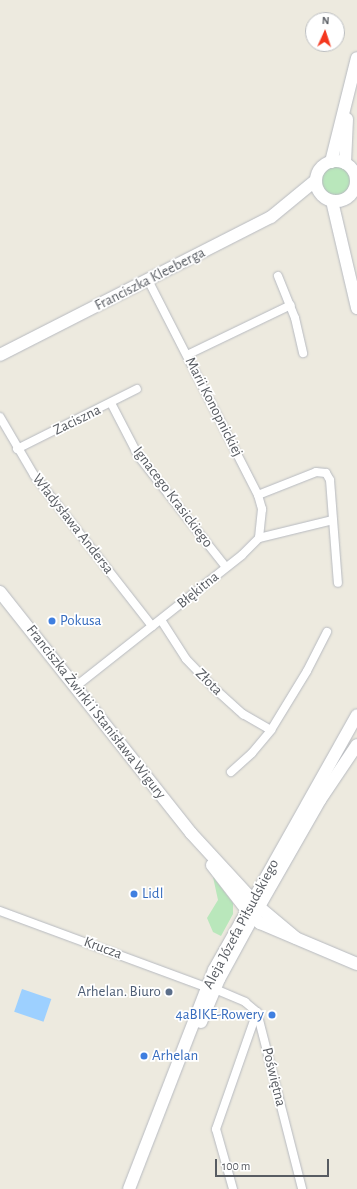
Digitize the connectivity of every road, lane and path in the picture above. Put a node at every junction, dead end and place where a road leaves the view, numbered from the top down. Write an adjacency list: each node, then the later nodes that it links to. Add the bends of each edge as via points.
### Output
1 (357, 58): 2 (main road)
2 (350, 90): 3 (main road, via 338,124); 4 (main road, via 344,141)
3 (331, 162): 4 (main road); 5 (main road, via 320,169)
4 (352, 168): 6 (main road)
5 (316, 180): 7 (main road); 8 (main road, Franciszka Kleeberga)
6 (356, 183): 9 (main road, via 352,194)
7 (320, 194): 8 (main road); 9 (main road)
8 (296, 197): 11 (main road, Franciszka Kleeberga, via 271,217)
9 (337, 200): 13 (main road, via 339,226)
10 (278, 276): 12 (street)
11 (148, 280): 15 (street, Marii Konopnickiej); 16 (main road, Franciszka Kleeberga)
12 (291, 305): 14 (street); 15 (street)
13 (357, 308)
14 (303, 353)
15 (187, 354): 21 (street, Marii Konopnickiej)
16 (0, 355)
17 (137, 389): 18 (street, Zaciszna)
18 (111, 403): 20 (street, Zaciszna); 24 (street, Ignacego Krasickiego, via 139,457)
19 (0, 418): 20 (street, Władysława Andersa)
20 (17, 449): 28 (street, Władysława Andersa, via 34,475)
21 (258, 495): 22 (street, via 322,472 326,473 330,480); 23 (street, Marii Konopnickiej, via 262,509)
22 (333, 520): 23 (street, Błękitna); 25 (street)
23 (259, 538): 24 (street, Błękitna)
24 (226, 567): 27 (street, Błękitna)
25 (338, 583)
26 (0, 592): 30 (main road, Franciszka Żwirki i Stanisława Wigury)
27 (161, 620): 28 (street, Błękitna); 32 (street, Złota, via 186,659 215,689 243,714)
28 (152, 626): 30 (street, Błękitna)
29 (327, 632): 32 (street)
30 (75, 687): 35 (main road, Franciszka Żwirki i Stanisława Wigury)
31 (357, 715): 35 (main road, Aleja Józefa Piłsudskiego)
32 (271, 730): 34 (street, via 252,753)
33 (357, 745): 35 (main road, Aleja Józefa Piłsudskiego, via 330,783)
34 (231, 772)
35 (252, 908): 37 (main road, Franciszka Żwirki i Stanisława Wigury, via 264,925); 38 (main road, Aleja Józefa Piłsudskiego)
36 (0, 911): 38 (street, Krucza)
37 (357, 964)
38 (210, 988): 39 (street, via 245,1002); 40 (main road, Aleja Józefa Piłsudskiego); 41 (main road, Aleja Józefa Piłsudskiego)
39 (257, 1012): 42 (street, via 216,1129); 43 (street, Poświętna)
40 (129, 1189)
41 (137, 1189)
42 (233, 1189)
43 (302, 1189)

